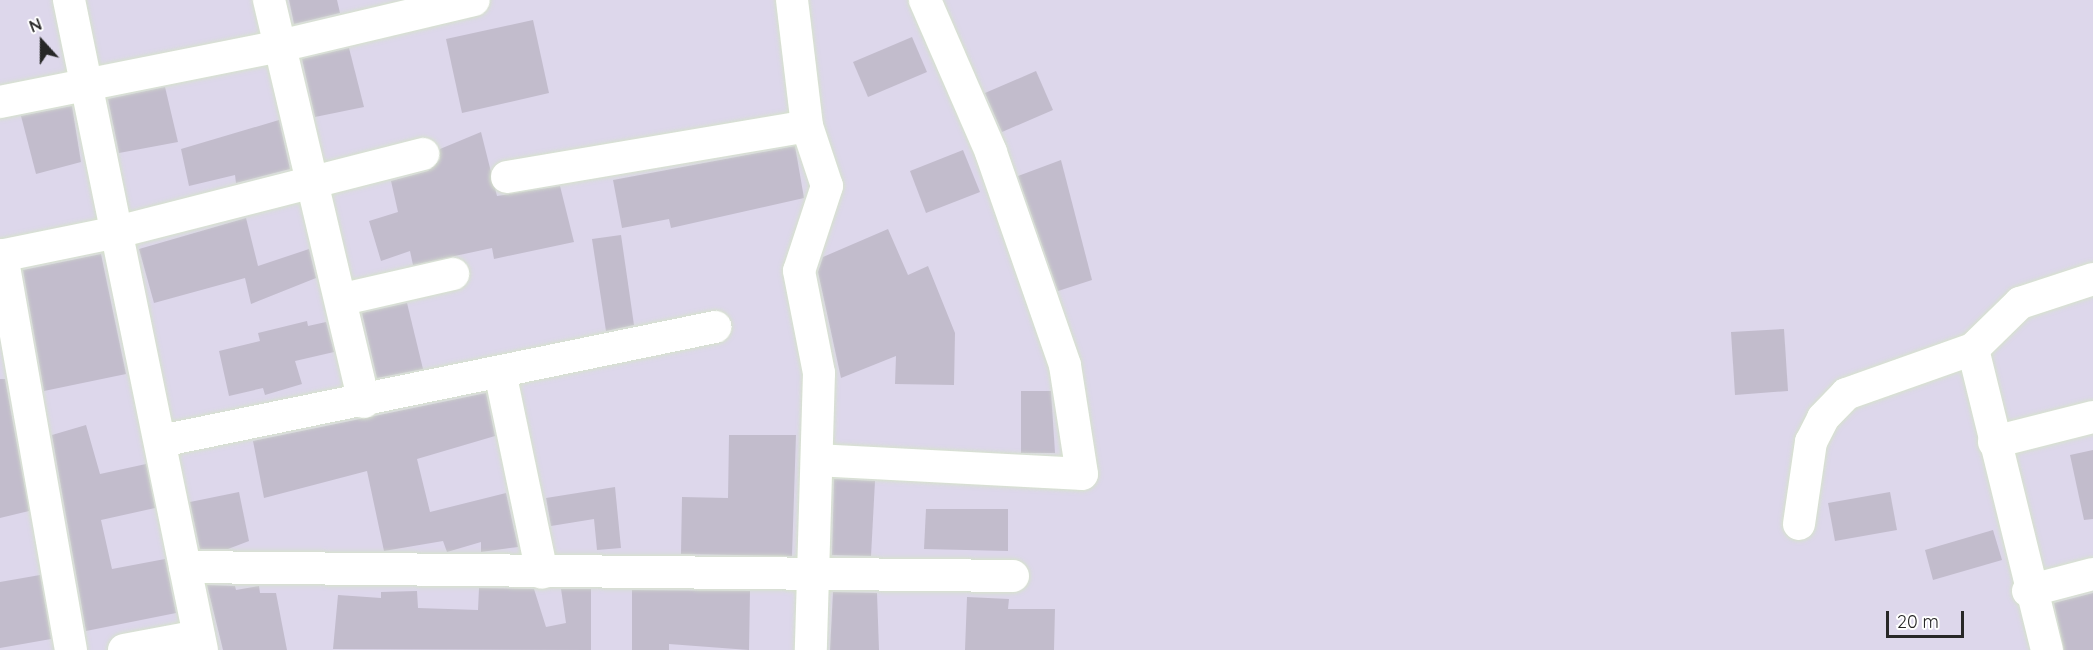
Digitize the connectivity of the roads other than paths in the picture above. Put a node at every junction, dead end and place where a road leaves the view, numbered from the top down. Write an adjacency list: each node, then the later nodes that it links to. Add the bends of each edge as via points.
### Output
1 (69, 0): 7 (street)
2 (269, 0): 6 (street)
3 (474, 0): 6 (street)
4 (792, 0): 9 (street)
5 (926, 0): 25 (street, via 992,152 1065,365 1082,474)
6 (280, 46): 7 (street); 12 (street)
7 (87, 81): 8 (street); 13 (street)
8 (0, 102)
9 (807, 126): 11 (street); 25 (street, via 827,186 799,271 819,373)
10 (423, 154): 12 (street)
11 (507, 177)
12 (311, 179): 13 (street); 17 (street)
13 (117, 232): 14 (street); 23 (street)
14 (1, 255): 34 (street)
15 (453, 273): 17 (street)
16 (2093, 279): 19 (street, via 2020,303)
17 (343, 299): 21 (street)
18 (715, 327): 20 (street)
19 (1973, 349): 24 (street); 26 (street, via 1846,394 1823,418 1811,442)
20 (500, 372): 21 (street); 28 (street)
21 (364, 402): 23 (street)
22 (2093, 417): 24 (street)
23 (161, 441): 27 (street)
24 (1994, 442): 32 (street)
25 (817, 460): 29 (street)
26 (1799, 524)
27 (185, 567): 28 (street); 33 (street)
28 (542, 573): 29 (street)
29 (814, 574): 31 (street); 36 (street)
30 (2093, 574): 32 (street)
31 (1013, 576)
32 (2028, 591): 37 (street)
33 (200, 643): 35 (street)
34 (71, 650)
35 (124, 650)
36 (811, 650)
37 (2047, 650)

